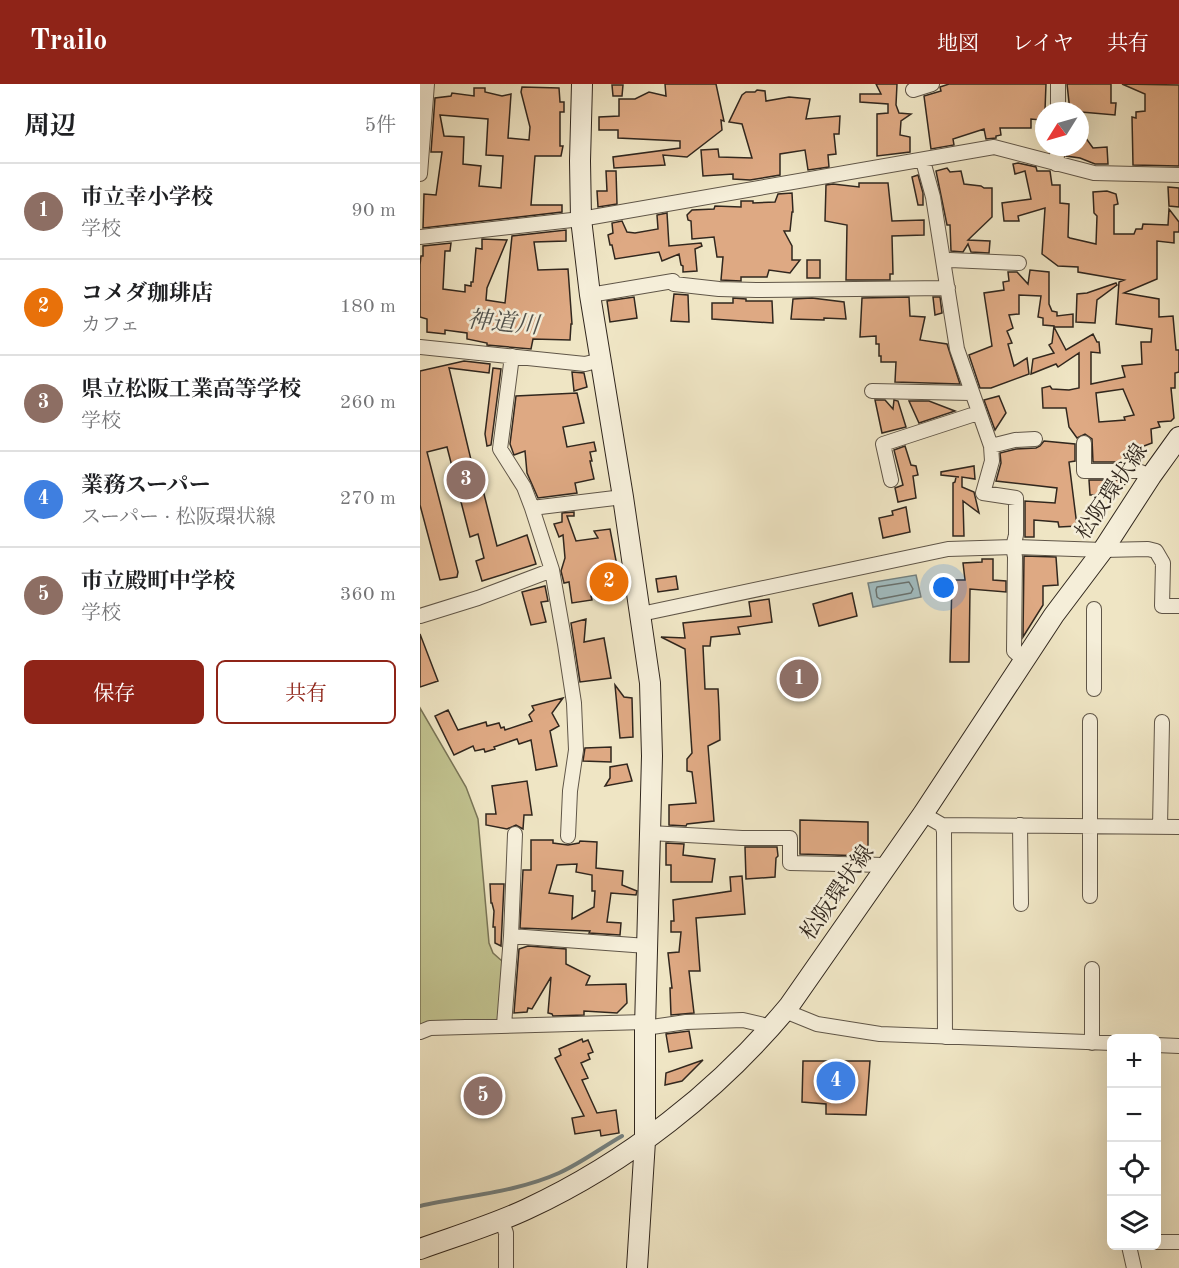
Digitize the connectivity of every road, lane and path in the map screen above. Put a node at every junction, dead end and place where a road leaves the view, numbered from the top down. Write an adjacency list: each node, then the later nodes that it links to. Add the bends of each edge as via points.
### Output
1 (427, 84): 11 (street)
2 (571, 84): 3 (street)
3 (582, 84): 13 (street)
4 (932, 84): 6 (street)
5 (1058, 84): 7 (street)
6 (913, 90)
7 (1058, 102)
8 (1057, 156): 10 (street)
9 (923, 161): 10 (street, via 994,147); 13 (street); 15 (street)
10 (1056, 164): 12 (street, via 1094,173)
11 (420, 174)
12 (1179, 175)
13 (581, 219): 14 (street); 18 (street)
14 (420, 237)
15 (945, 263): 16 (street); 17 (street)
16 (1019, 263)
17 (948, 288): 18 (street, via 719,290 673,281); 23 (street, via 957,349)
18 (590, 295): 21 (street)
19 (420, 347): 20 (street)
20 (512, 356): 21 (street, via 585,364); 32 (street, via 500,449)
21 (600, 360): 31 (street)
22 (872, 391): 23 (street)
23 (971, 393): 24 (street)
24 (978, 413): 28 (street); 30 (street, via 883,444)
25 (1179, 437): 29 (street, 松阪環状線)
26 (1035, 440): 28 (street)
27 (1084, 443): 29 (street, via 1083,471 1138,471)
28 (991, 446): 33 (street, via 992,461 983,493 1016,498 1016,535)
29 (1151, 476): 34 (street, 松阪環状線)
30 (891, 480)
31 (623, 497): 32 (street); 38 (street)
32 (532, 508): 35 (street)
33 (1012, 547): 34 (street); 38 (street, via 948,549); 40 (street, via 1014,651)
34 (1103, 550): 36 (street, via 1156,551 1163,563 1162,606); 40 (street, 松阪環状線)
35 (552, 570): 39 (street); 52 (street, via 574,702 576,750)
36 (1179, 606)
37 (1094, 609): 41 (street)
38 (641, 614): 50 (street, via 650,682)
39 (420, 615)
40 (1024, 660): 44 (street, 松阪環状線)
41 (1094, 689)
42 (1090, 721): 47 (street)
43 (1162, 722): 48 (street)
44 (923, 814): 45 (street); 53 (street, 松阪環状線)
45 (942, 825): 46 (street); 64 (street)
46 (1020, 825): 47 (street); 55 (street)
47 (1090, 827): 48 (street); 54 (street)
48 (1160, 827): 49 (street)
49 (1179, 827)
50 (650, 833): 53 (street, via 790,838 790,863); 57 (street)
51 (515, 834): 56 (street)
52 (568, 836)
53 (886, 865): 59 (street, 松阪環状線)
54 (1090, 896)
55 (1021, 904)
56 (511, 936): 57 (street); 60 (street)
57 (646, 946): 61 (street)
58 (1092, 969): 65 (street)
59 (785, 1011): 62 (street, 松阪環状線); 64 (street, via 845,1030)
60 (504, 1025): 61 (street); 63 (street, via 430,1028)
61 (645, 1025): 62 (street, via 743,1020); 69 (street)
62 (772, 1027): 69 (street, 松阪環状線, via 732,1069)
63 (420, 1032)
64 (945, 1037): 65 (street)
65 (1092, 1042): 66 (street)
66 (1107, 1043)
67 (1161, 1045): 68 (street)
68 (1179, 1046)
69 (645, 1141): 70 (street, 松阪環状線, via 549,1198); 76 (street)
70 (501, 1219): 73 (street, 松阪環状線); 75 (street, via 506,1233)
71 (1161, 1242): 72 (street)
72 (1179, 1242)
73 (420, 1249)
74 (1130, 1250): 77 (street)
75 (506, 1268)
76 (637, 1268)
77 (1134, 1268)

